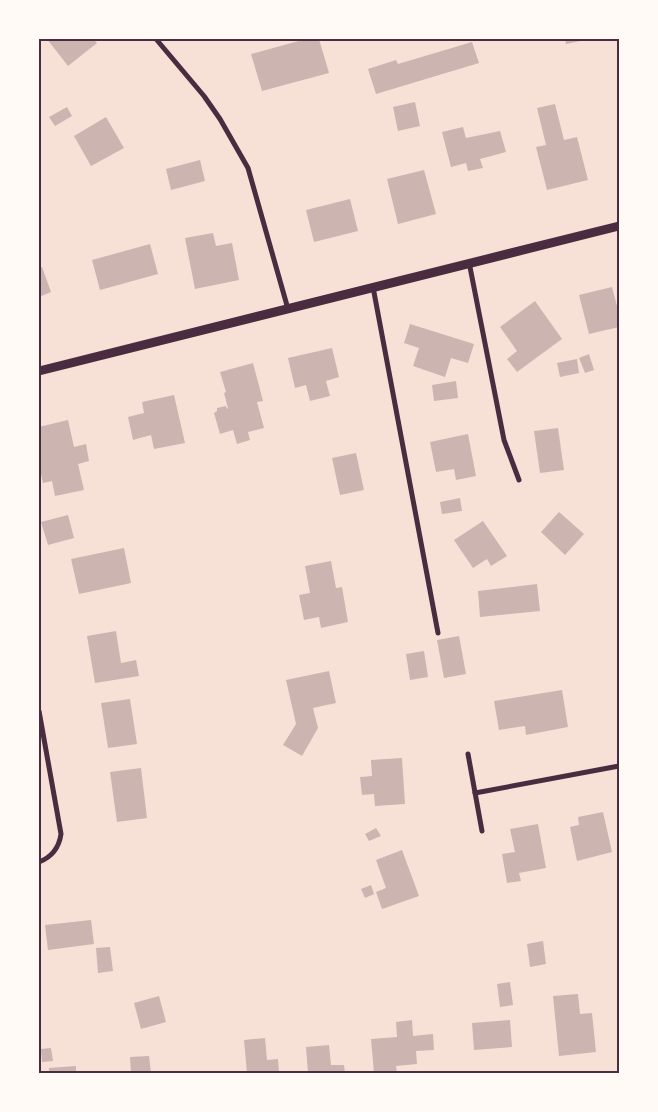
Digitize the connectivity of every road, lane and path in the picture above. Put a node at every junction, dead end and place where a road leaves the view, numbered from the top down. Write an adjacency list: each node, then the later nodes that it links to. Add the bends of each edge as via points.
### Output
1 (156, 39): 5 (street, via 204,96 248,168)
2 (619, 226): 3 (street)
3 (469, 262): 4 (street); 7 (street, via 504,440)
4 (372, 286): 5 (street); 8 (street)
5 (288, 309): 6 (street)
6 (39, 371)
7 (519, 480)
8 (438, 633)
9 (39, 712): 14 (street, via 61,834 56,851)
10 (468, 754): 12 (street)
11 (619, 766): 12 (street)
12 (475, 793): 13 (street)
13 (482, 831)
14 (39, 862)

